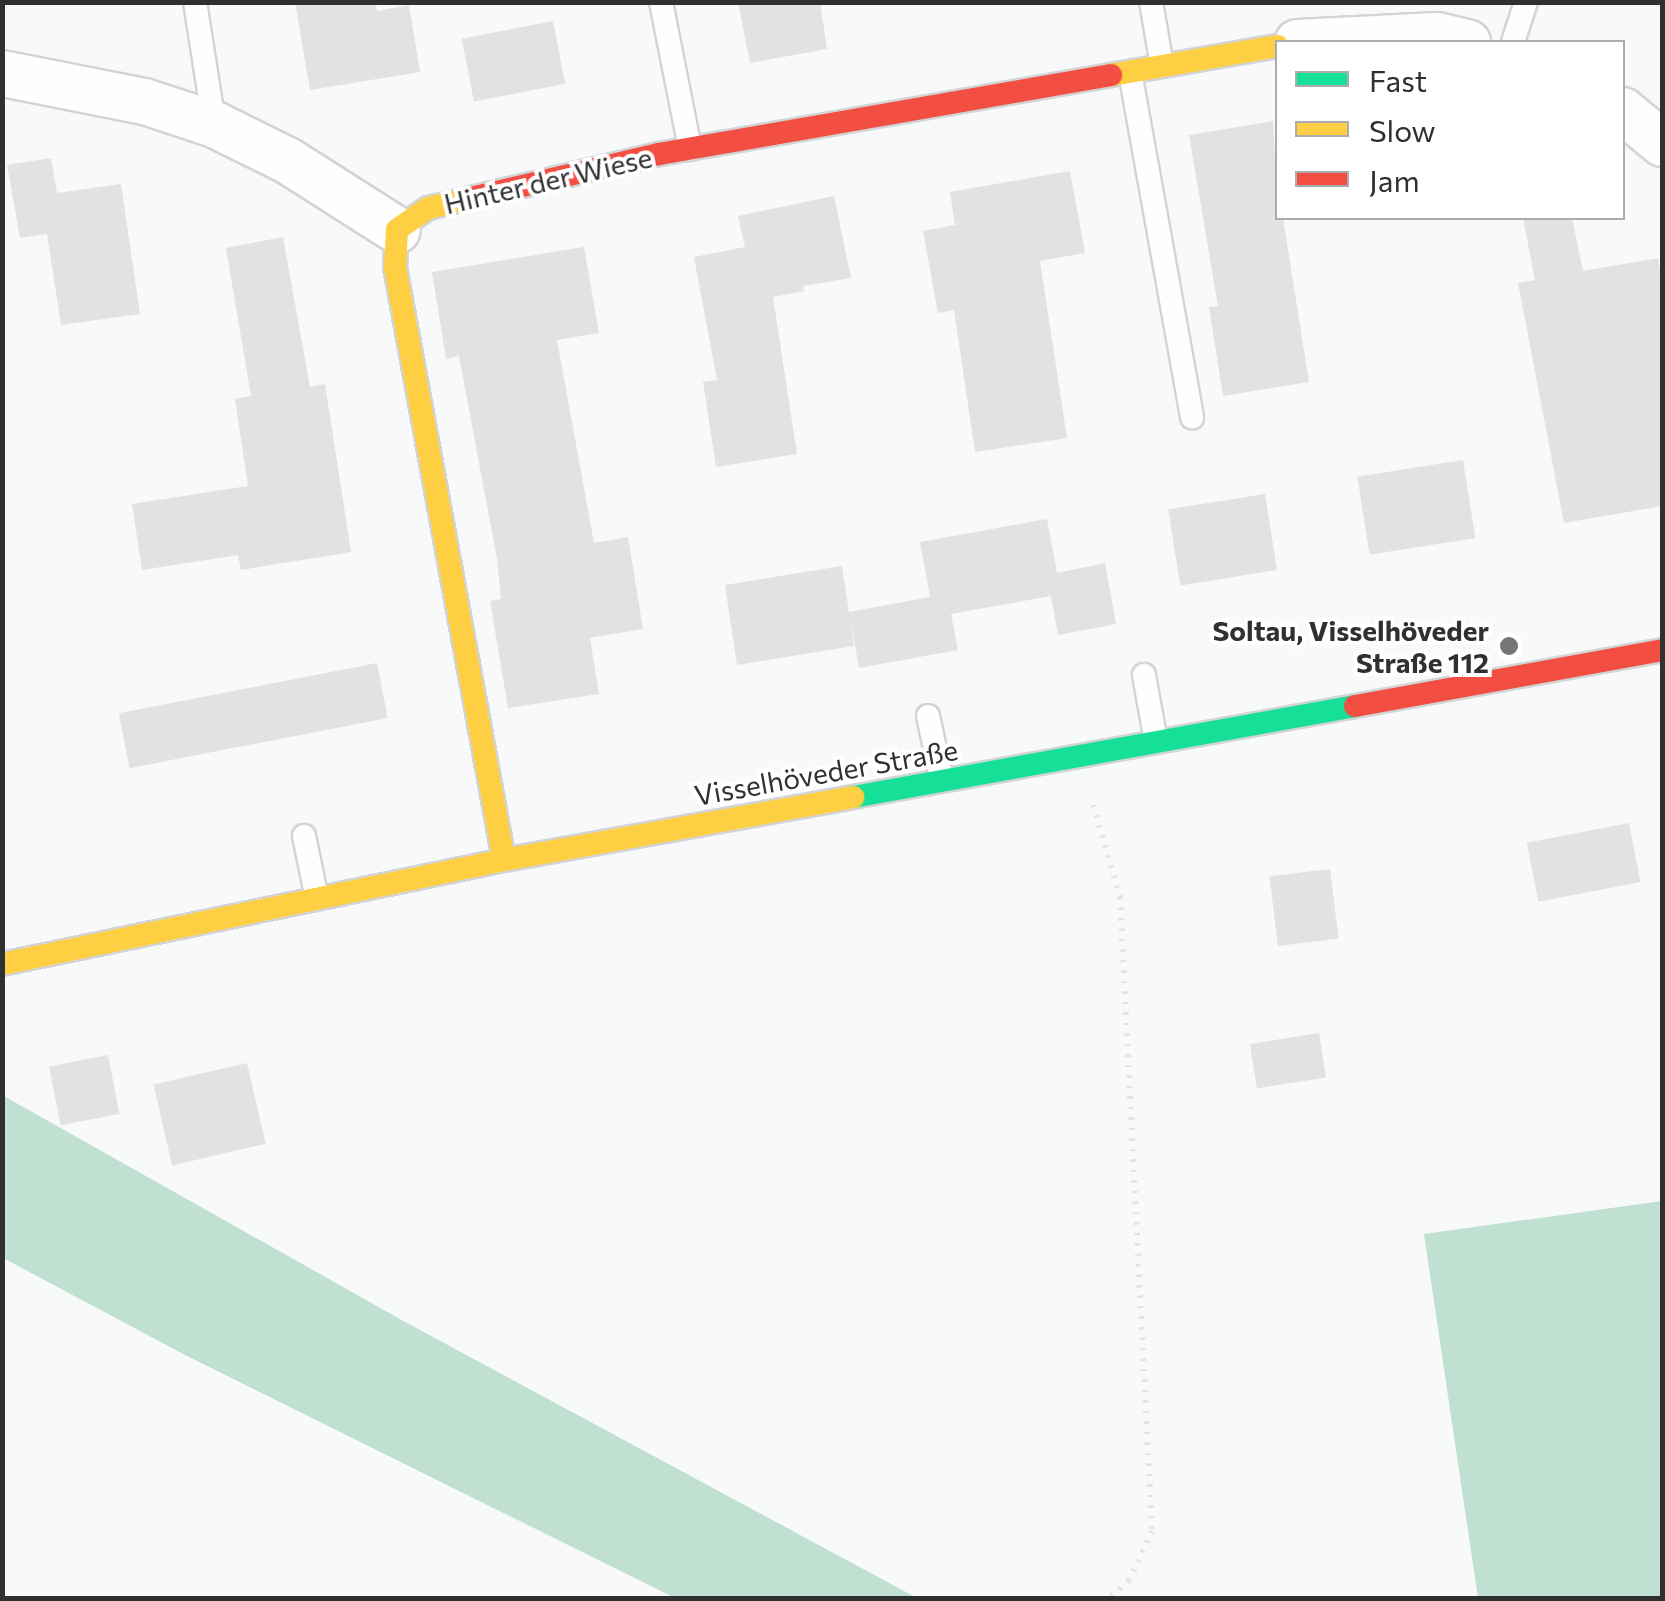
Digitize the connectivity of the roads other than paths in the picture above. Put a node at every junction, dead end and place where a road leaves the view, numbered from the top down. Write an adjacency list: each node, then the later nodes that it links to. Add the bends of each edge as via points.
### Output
1 (195, 2): 13 (lane)
2 (661, 2): 15 (lane)
3 (1151, 2): 9 (lane)
4 (1526, 2): 7 (lane)
5 (1337, 40): 6 (street)
6 (1457, 40)
7 (1514, 40)
8 (1275, 47): 9 (street, Hinter der Wiese)
9 (1162, 66): 10 (street, Hinter der Wiese)
10 (1130, 72): 15 (street, Hinter der Wiese); 17 (lane)
11 (2, 73): 13 (street, via 144,101)
12 (1625, 112): 14 (street)
13 (214, 124): 16 (street, via 287,160)
14 (1662, 143)
15 (690, 149): 16 (street, Hinter der Wiese, via 428,208)
16 (397, 230): 24 (street, via 395,267)
17 (1192, 417)
18 (1662, 650): 21 (street, Visselhöveder Straße)
19 (1144, 675): 21 (lane)
20 (928, 716): 22 (lane)
21 (1156, 742): 22 (street, Visselhöveder Straße)
22 (942, 781): 24 (street, Visselhöveder Straße)
23 (304, 836): 25 (lane)
24 (504, 860): 25 (street, Visselhöveder Straße)
25 (317, 899): 26 (street, Visselhöveder Straße)
26 (2, 964)

